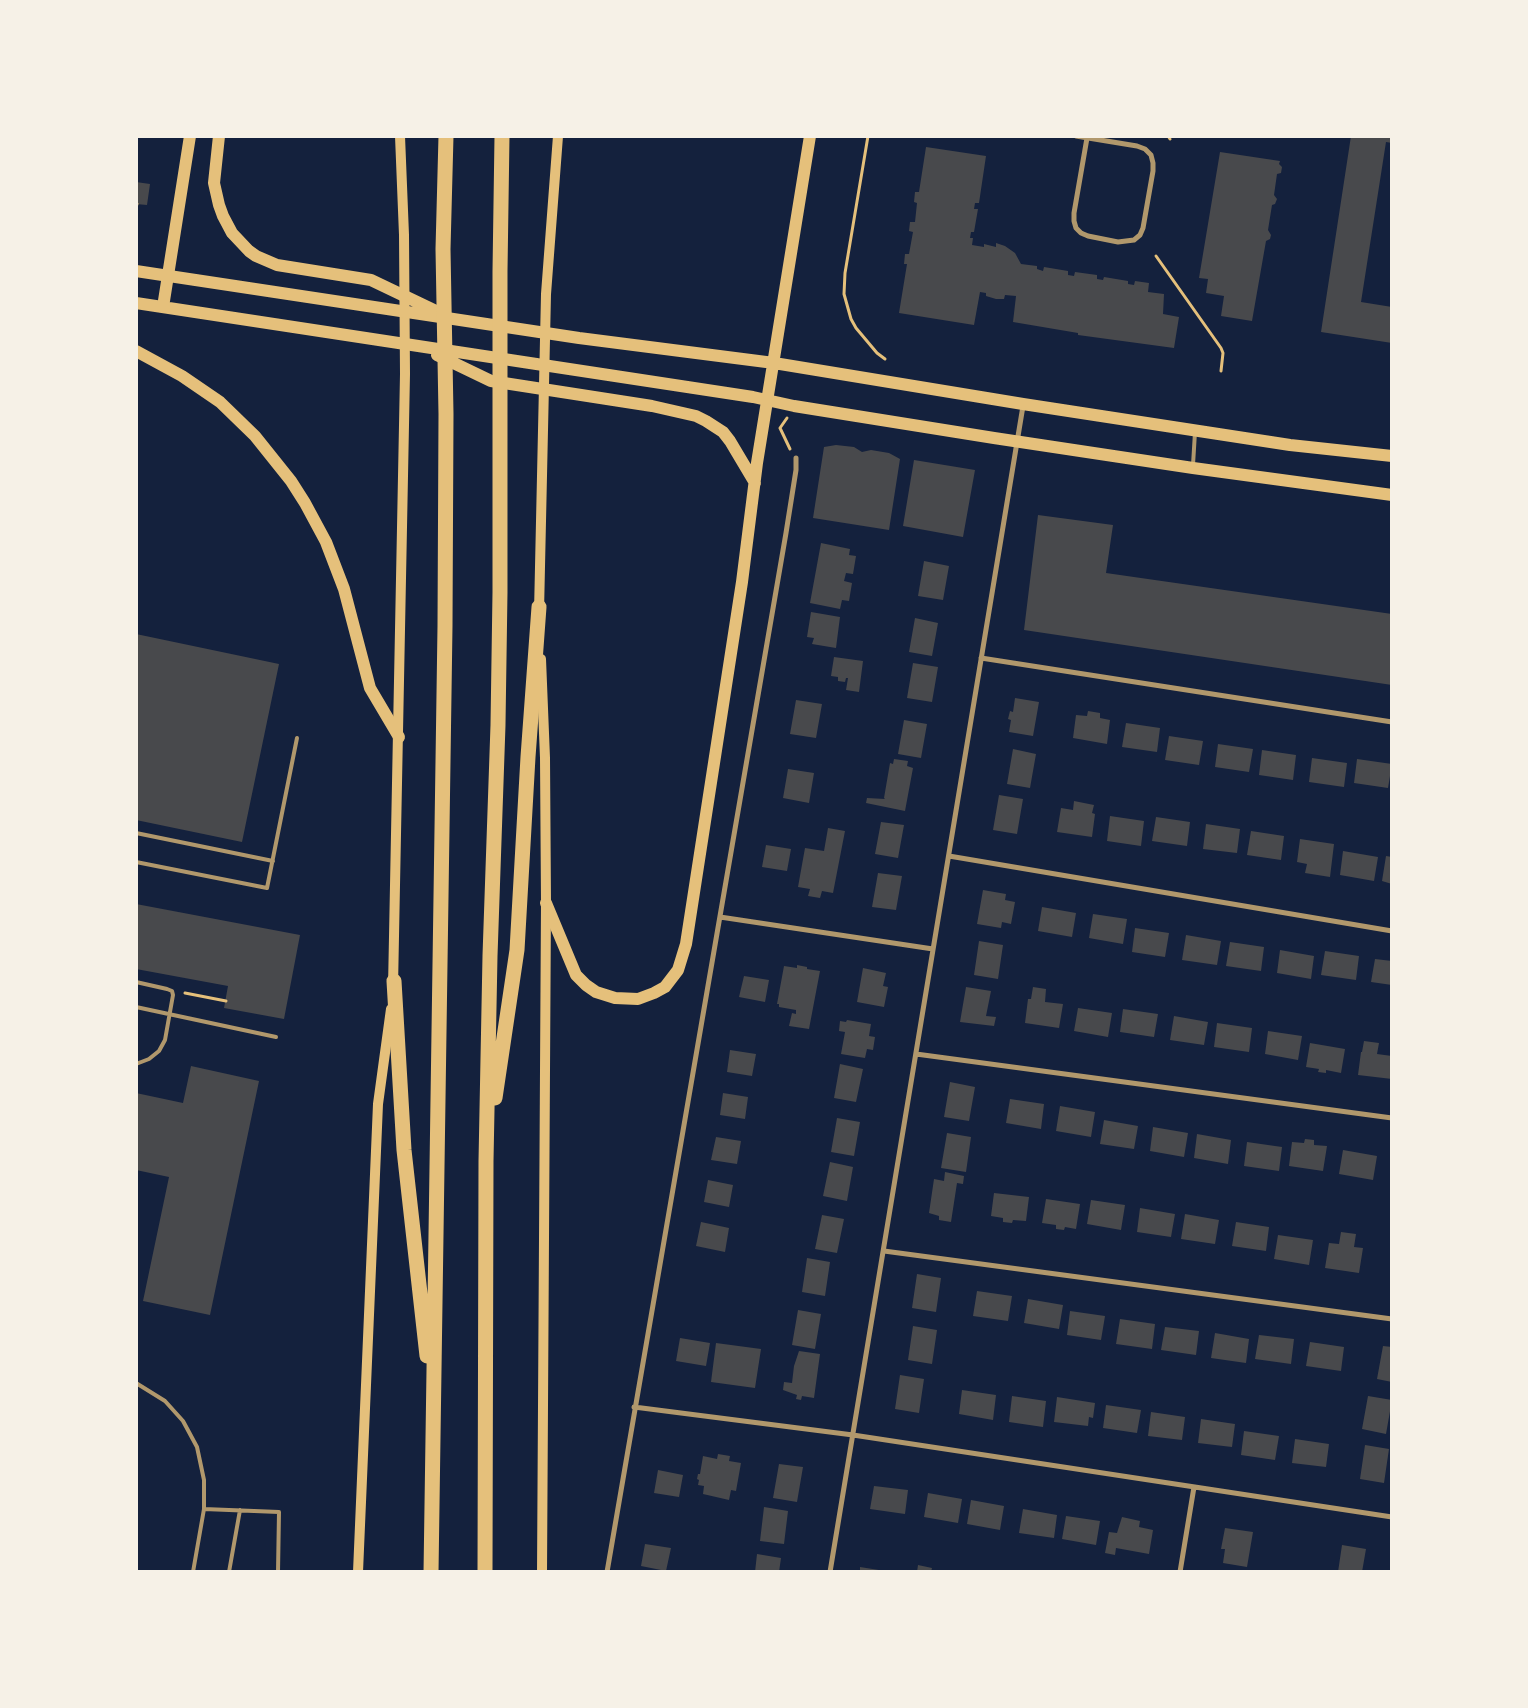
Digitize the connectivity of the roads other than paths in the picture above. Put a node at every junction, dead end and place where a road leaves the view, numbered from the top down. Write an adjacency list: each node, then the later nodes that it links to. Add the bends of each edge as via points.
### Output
1 (190, 136): 11 (main road)
2 (219, 136): 14 (main road, via 214,172 216,194 228,226 256,256 278,265 370,280)
3 (400, 136): 30 (main road, via 406,329)
4 (446, 136): 53 (highway, via 443,249 445,626)
5 (502, 136): 48 (highway, via 498,725)
6 (558, 136): 27 (main road, via 546,294)
7 (810, 136): 17 (main road)
8 (1076, 136): 9 (street)
9 (1087, 138): 9 (street, via 1137,146 1151,155 1153,171 1144,228 1134,240 1118,242 1088,236 1076,228 1074,213)
10 (136, 271): 11 (main road)
11 (168, 276): 13 (main road); 14 (main road)
12 (136, 303): 13 (main road)
13 (163, 307): 15 (main road)
14 (453, 319): 17 (main road)
15 (416, 345): 18 (main road); 25 (main road, via 491,381 670,409 706,420 723,432)
16 (136, 351): 30 (main road, via 182,376 220,402 255,436 291,481 317,524 335,564 370,688)
17 (774, 363): 18 (main road); 19 (main road)
18 (768, 400): 21 (main road); 25 (main road)
19 (1023, 404): 20 (main road); 21 (street)
20 (1195, 430): 22 (main road); 24 (lane)
21 (1018, 441): 24 (main road); 28 (street)
22 (1392, 456)
23 (796, 458): 37 (street, via 785,543)
24 (1193, 468): 26 (main road)
25 (755, 483): 36 (main road, via 686,944 678,970 671,981 648,996 629,1000 596,992 576,975)
26 (1392, 496)
27 (539, 607): 36 (main road, via 546,758); 48 (highway, via 517,950)
28 (981, 658): 29 (street); 33 (street)
29 (1392, 722)
30 (399, 737): 41 (main road)
31 (297, 738): 34 (lane)
32 (136, 833): 34 (lane)
33 (949, 856): 38 (street); 39 (street)
34 (273, 861): 35 (lane, via 267,888)
35 (136, 862)
36 (546, 903): 65 (main road)
37 (720, 917): 39 (street); 52 (street)
38 (1392, 931)
39 (933, 949): 45 (street)
40 (136, 982): 43 (lane, via 172,991)
41 (394, 982): 53 (highway, via 404,1150); 62 (main road, via 378,1104)
42 (136, 1007): 43 (lane)
43 (170, 1014): 44 (lane); 46 (lane, via 159,1052)
44 (276, 1037)
45 (916, 1054): 47 (street); 49 (street)
46 (136, 1064)
47 (1392, 1118)
48 (486, 1161): 64 (highway)
49 (884, 1251): 50 (street); 54 (street)
50 (1392, 1319)
51 (136, 1383): 56 (lane, via 165,1401 188,1430 197,1447)
52 (634, 1407): 54 (street); 66 (street)
53 (434, 1422): 63 (highway)
54 (853, 1435): 55 (street); 67 (street)
55 (1194, 1487): 58 (street); 68 (street)
56 (204, 1509): 57 (lane); 59 (lane)
57 (240, 1510): 60 (lane); 61 (lane, via 279,1512)
58 (1392, 1517)
59 (193, 1572)
60 (229, 1572)
61 (278, 1572)
62 (358, 1572)
63 (431, 1572)
64 (485, 1572)
65 (542, 1572)
66 (606, 1572)
67 (830, 1572)
68 (1180, 1572)

